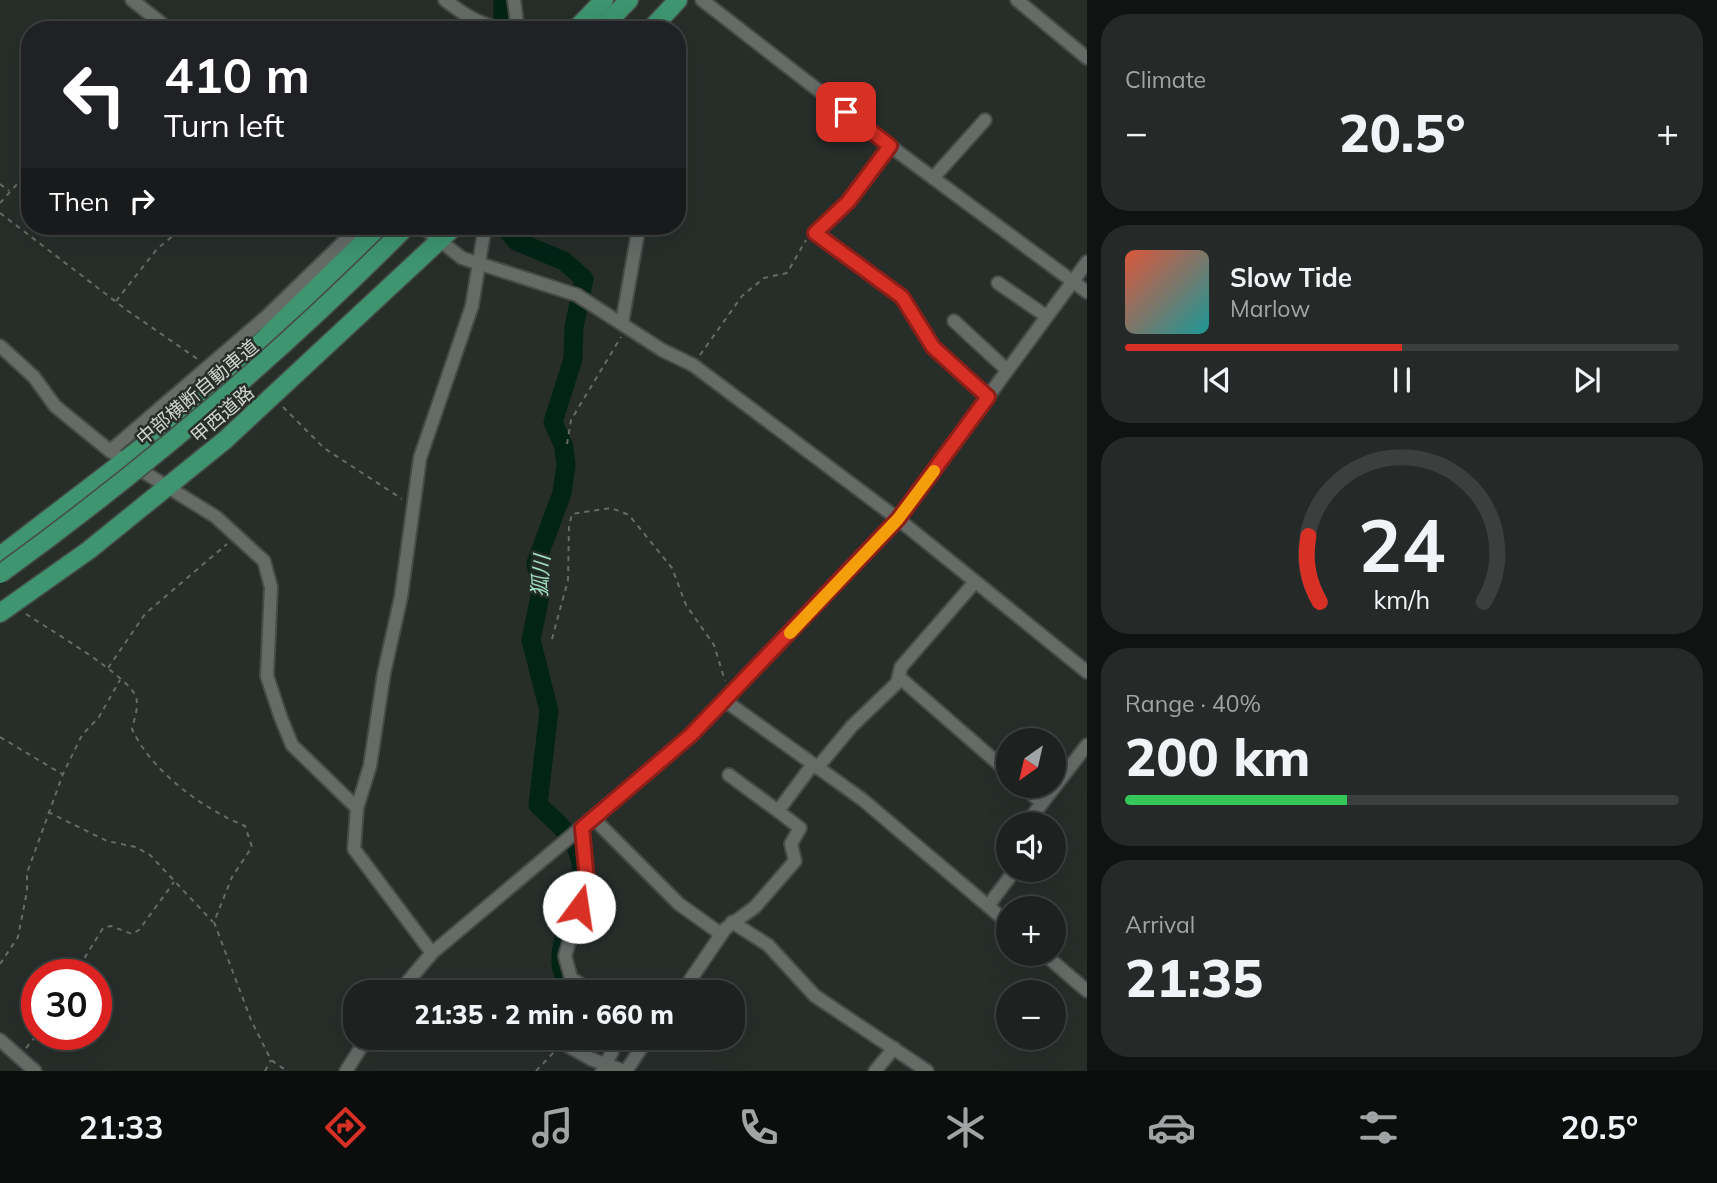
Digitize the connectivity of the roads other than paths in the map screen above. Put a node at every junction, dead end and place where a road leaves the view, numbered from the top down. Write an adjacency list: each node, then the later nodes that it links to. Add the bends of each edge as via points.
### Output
1 (132, 0): 9 (street)
2 (444, 0): 10 (street)
3 (514, 0): 11 (street)
4 (629, 0): 13 (highway)
5 (678, 0): 14 (highway)
6 (702, 0): 17 (street)
7 (1017, 0): 15 (street)
8 (604, 2): 12 (highway)
9 (159, 21)
10 (478, 21)
11 (518, 21)
12 (584, 21)
13 (609, 21)
14 (660, 21)
15 (1087, 58)
16 (985, 120): 18 (street)
17 (890, 146): 18 (street); 37 (street, via 848,202 815,233 902,297 933,347)
18 (933, 178): 29 (street)
19 (351, 235): 38 (street)
20 (371, 235): 38 (highway, 甲西道路, via 221,381)
21 (398, 235): 42 (highway, 中部横断自動車道, bridge, via 223,399)
22 (432, 235): 26 (street)
23 (446, 235): 26 (highway, 甲西道路)
24 (484, 235): 28 (street)
25 (638, 235): 34 (street)
26 (440, 241): 28 (street, via 461,258); 39 (highway, 甲西道路)
27 (1087, 262): 29 (street)
28 (479, 264): 34 (street, via 578,295); 54 (street, via 472,306 420,457 401,597 370,766)
29 (1072, 281): 31 (street); 32 (street)
30 (998, 283): 32 (street)
31 (1087, 292)
32 (1046, 316): 36 (street)
33 (954, 321): 36 (street)
34 (624, 325): 40 (street, via 692,365)
35 (0, 346): 38 (street, via 34,377 55,406)
36 (1007, 370): 37 (street)
37 (988, 397): 40 (street)
38 (116, 457): 39 (street); 41 (highway, 甲西道路)
39 (167, 489): 44 (highway, 甲西道路); 54 (street, via 216,517 256,551 269,572 267,676 292,744)
40 (898, 519): 43 (street); 47 (street)
41 (0, 556)
42 (0, 574)
43 (975, 582): 45 (street); 46 (street, via 901,667)
44 (0, 613)
45 (1087, 672)
46 (899, 677): 49 (street); 50 (street)
47 (726, 698): 50 (street); 57 (street)
48 (1087, 745): 53 (street)
49 (996, 762)
50 (815, 766): 55 (street); 60 (street, via 863,800)
51 (729, 775): 55 (street)
52 (1036, 798): 53 (street)
53 (1042, 803): 56 (street)
54 (357, 808): 64 (street, via 354,849)
55 (778, 811): 62 (street, via 800,828 791,844 794,861 755,907)
56 (1035, 812)
57 (593, 818): 58 (street); 63 (street, via 679,904)
58 (581, 828): 64 (street); 67 (street, via 587,881 565,956)
59 (1006, 882): 60 (street)
60 (988, 906): 61 (street)
61 (996, 913)
62 (732, 922): 63 (street); 71 (street, via 768,945 815,996)
63 (720, 934): 68 (street)
64 (432, 953): 66 (street)
65 (1058, 966): 69 (street)
66 (409, 980)
67 (574, 980)
68 (690, 980)
69 (1087, 991)
70 (0, 1040): 77 (street)
71 (894, 1048): 80 (street); 81 (street)
72 (359, 1050): 78 (street)
73 (576, 1050): 76 (street)
74 (610, 1050): 76 (street)
75 (640, 1050): 79 (street)
76 (604, 1067): 79 (street)
77 (35, 1071)
78 (346, 1071)
79 (625, 1071)
80 (875, 1071)
81 (927, 1071)

